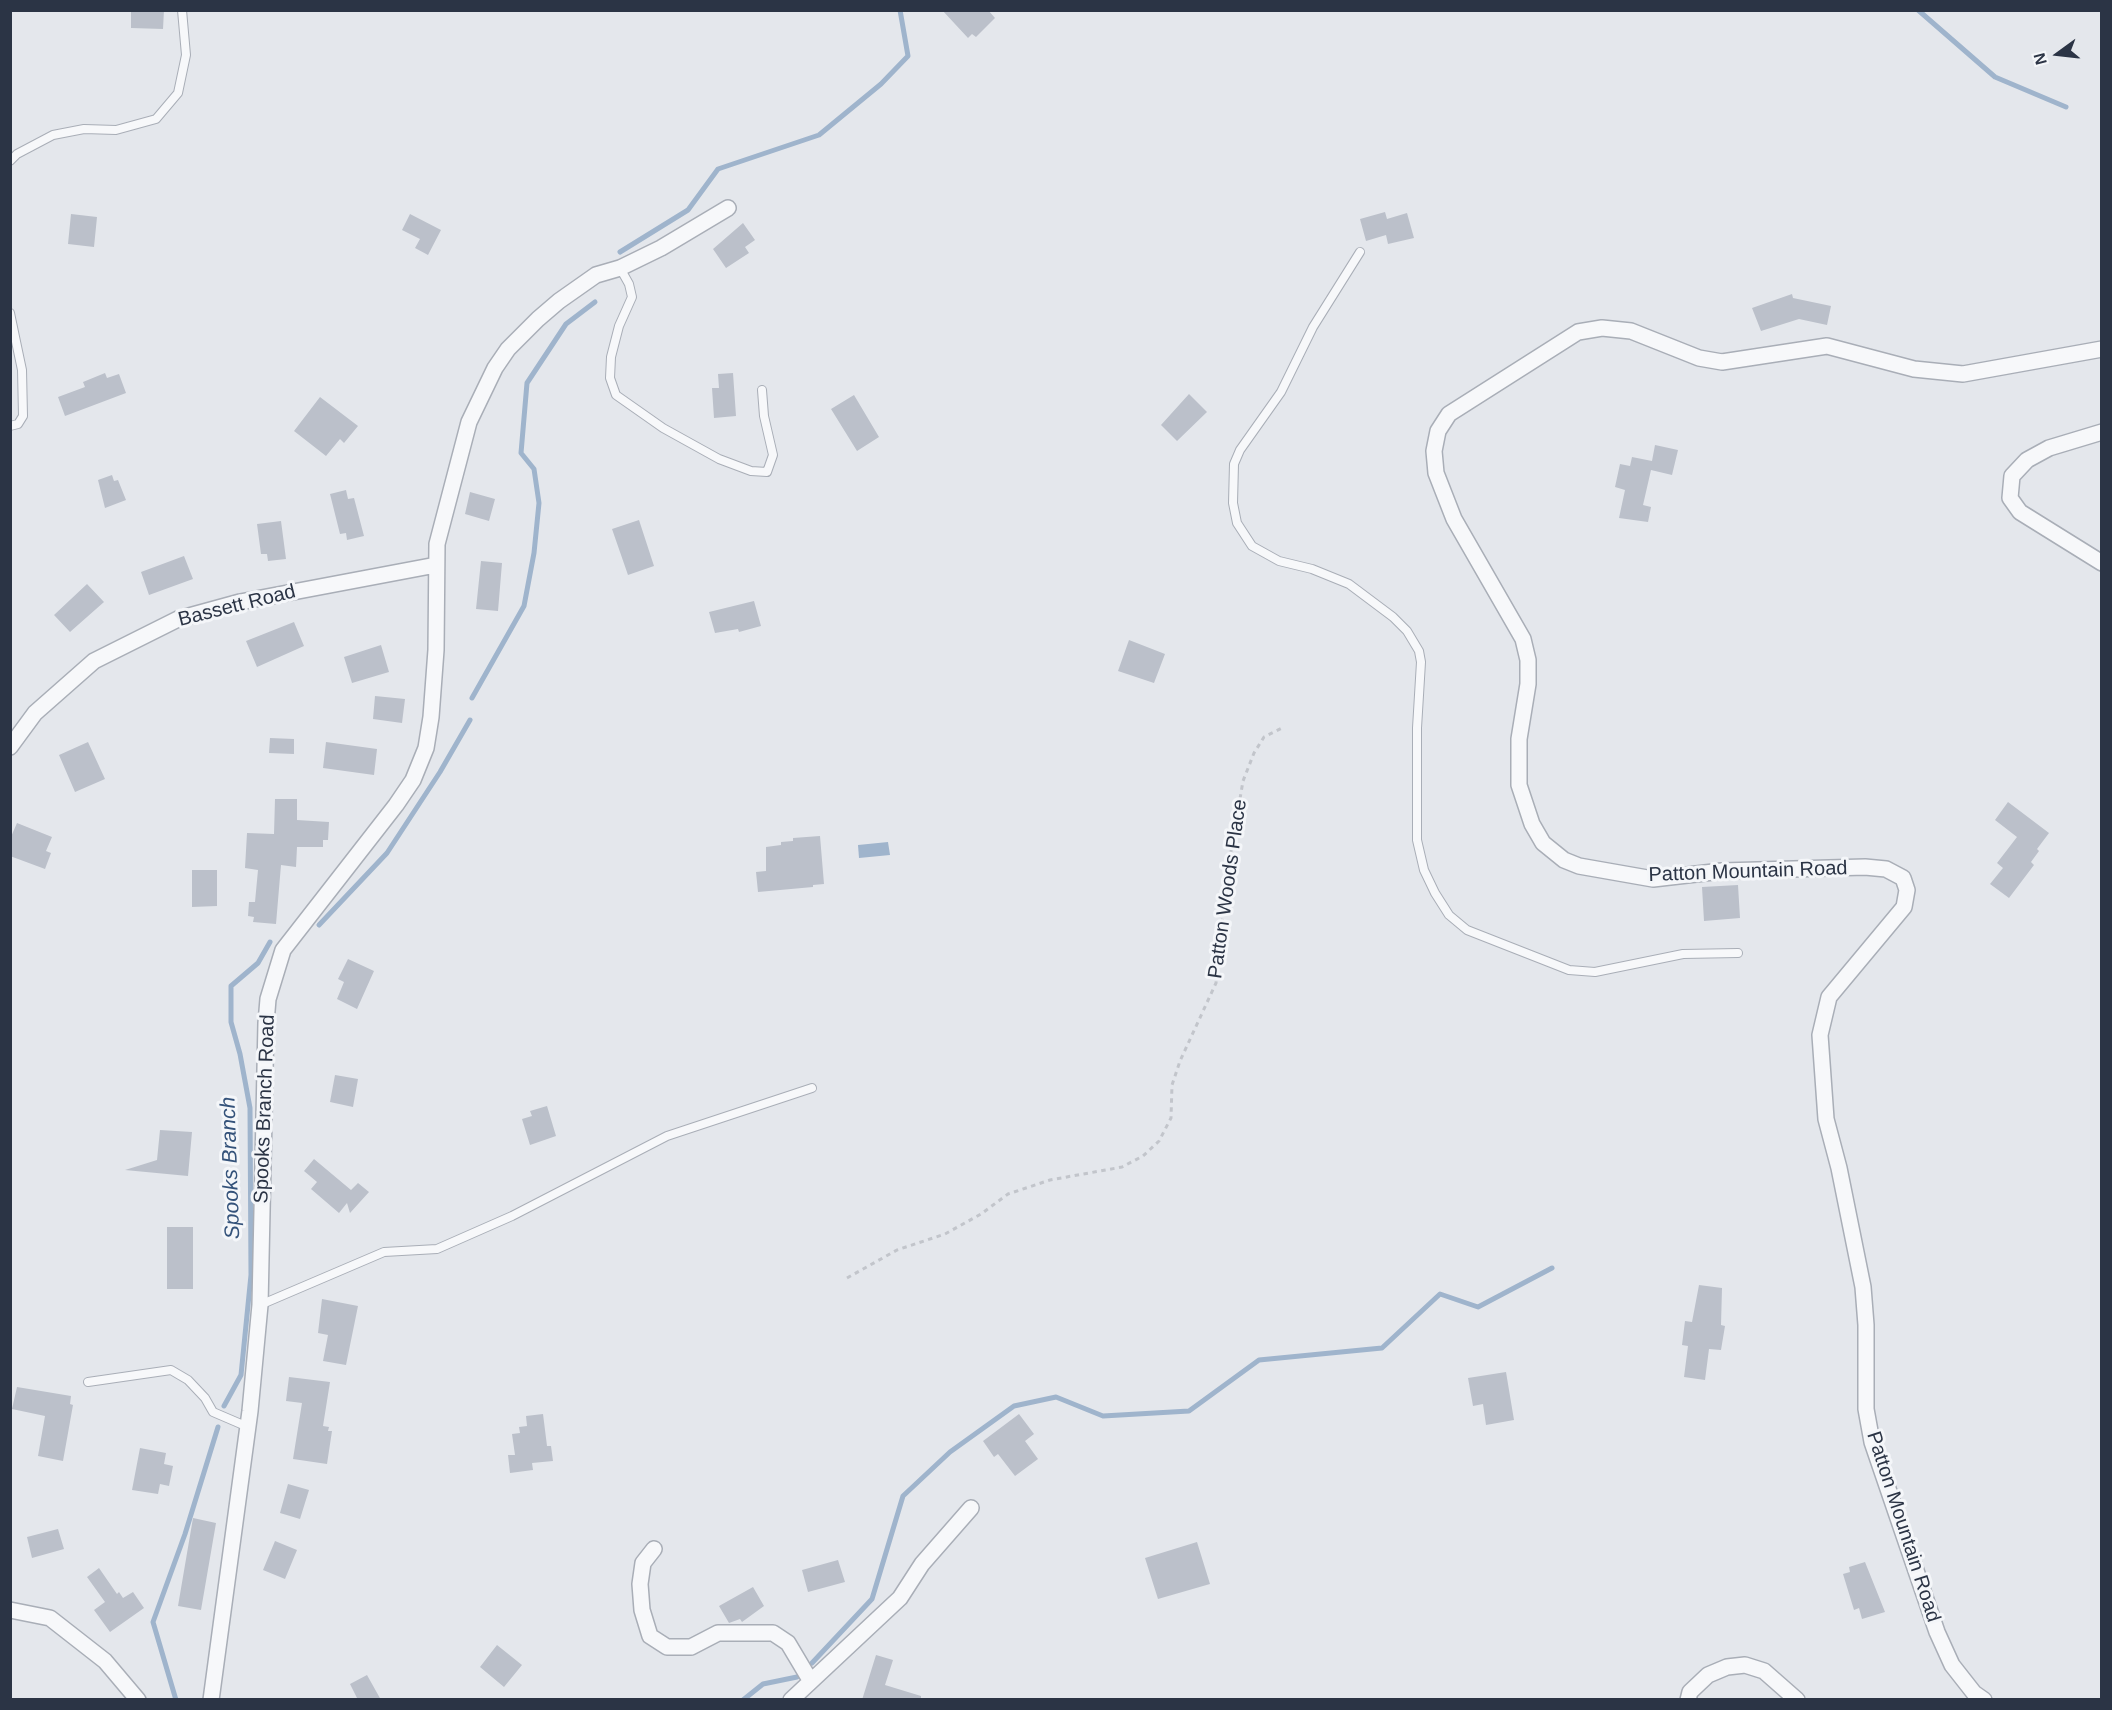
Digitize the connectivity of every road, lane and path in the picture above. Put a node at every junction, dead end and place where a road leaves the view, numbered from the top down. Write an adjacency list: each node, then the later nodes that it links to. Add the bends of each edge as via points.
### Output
1 (182, 10): 2 (lane, via 186,56 178,93 156,119 116,130 84,129 53,135)
2 (10, 161)
3 (728, 208): 5 (street, Spooks Branch Road)
4 (1360, 252): 15 (lane, via 1313,327 1281,392 1240,450 1233,475 1234,513 1252,546 1280,561 1312,568 1349,584 1393,617 1419,651 1417,840 1424,870 1435,893 1449,915 1467,930 1569,970 1595,972 1683,954)
5 (620, 268): 8 (lane, via 632,297 611,357 610,378 616,395 663,429 719,459 751,471 767,472 773,455); 12 (street, Spooks Branch Road, via 596,274 559,301 508,349 495,368 470,422 455,470 437,544)
6 (10, 313): 9 (lane, via 22,370 23,416 18,424)
7 (2102, 349): 30 (street, Patton Mountain Road, via 1963,374 1914,369 1827,346 1722,362 1699,358 1631,331 1602,328 1578,332 1449,414 1438,431 1434,451 1436,473 1454,519 1523,639 1528,684 1519,739 1519,785 1532,825 1543,843 1564,860 1579,866 1653,879 1722,871 1865,867 1886,869 1903,878 1907,890 1904,907 1829,997 1820,1035 1826,1119 1863,1287 1866,1410 1872,1442 1952,1665)
8 (762, 390)
9 (10, 426)
10 (2102, 432): 11 (street, via 2049,448 2027,460 2012,476 2010,498 2020,512)
11 (2102, 563)
12 (436, 565): 14 (street, Bassett Road, via 240,602 178,619 94,661 35,713); 18 (street, Spooks Branch Road, via 436,650 426,748 413,780 396,805 283,950 268,999)
13 (1282, 728): 17 (path, Patton Woods Place, via 1264,736 1243,781 1227,875 1216,983 1172,1085 1171,1118 1159,1141 1143,1156 1122,1167 1050,1180 1008,1194 981,1215 945,1234 897,1250)
14 (10, 747)
15 (1738, 953)
16 (812, 1088): 18 (lane, via 667,1136 512,1216 437,1249 384,1252)
17 (847, 1278)
18 (260, 1305): 20 (street, Spooks Branch Road)
19 (88, 1382): 20 (lane, via 171,1370 188,1380 213,1412)
20 (248, 1427): 26 (street, Spooks Branch Road)
21 (971, 1508): 24 (street, via 922,1564 900,1598)
22 (654, 1549): 24 (street, via 643,1563 640,1584 642,1611 650,1636 667,1647 691,1647 718,1633 773,1633 788,1643)
23 (10, 1610): 25 (street, via 50,1618 105,1661)
24 (810, 1680): 27 (street)
25 (138, 1700)
26 (211, 1700)
27 (790, 1700)
28 (1688, 1700): 29 (street, via 1690,1692 1708,1675 1726,1667 1745,1665 1764,1671)
29 (1797, 1700)
30 (1984, 1700)

